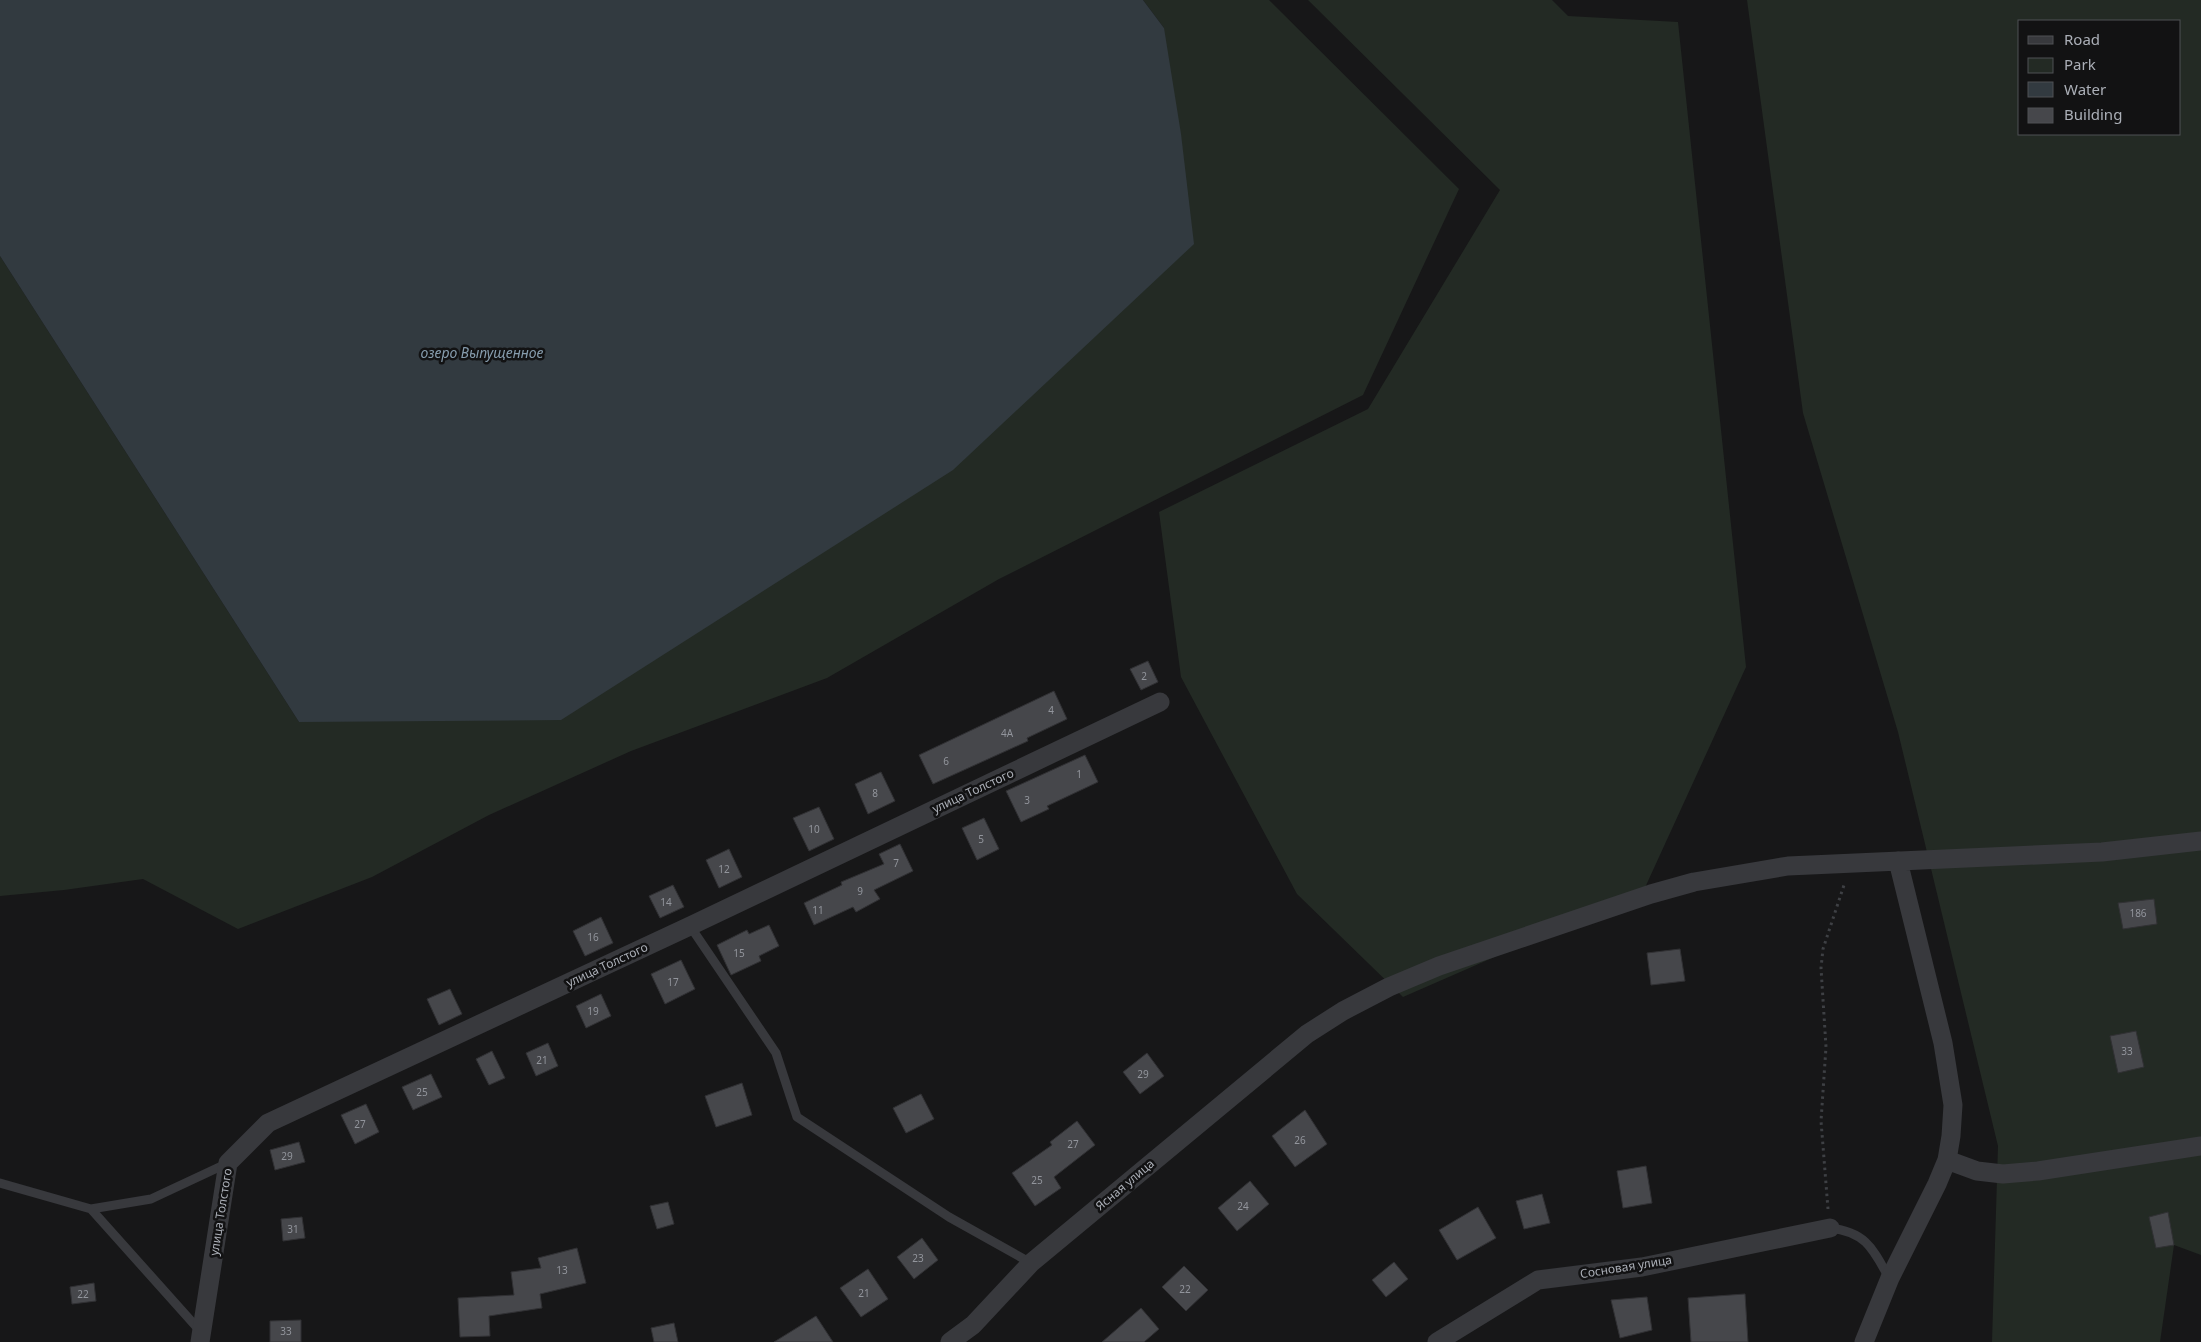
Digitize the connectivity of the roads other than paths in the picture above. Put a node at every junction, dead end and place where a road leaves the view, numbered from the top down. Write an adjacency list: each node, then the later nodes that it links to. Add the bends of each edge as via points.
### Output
1 (1160, 702): 4 (street, улица Толстого)
2 (2201, 841): 3 (street, Ясная улица, via 2102,852)
3 (1898, 861): 6 (street, via 1943,1044 1953,1105); 11 (street, Ясная улица, via 1788,866 1741,873 1651,894 1439,966 1389,987 1306,1034)
4 (690, 926): 7 (street, улица Толстого, via 268,1123); 11 (lane, via 776,1053 797,1118 948,1217)
5 (2201, 1146): 6 (street, via 2003,1174 1977,1171)
6 (1947, 1160): 12 (street)
7 (228, 1163): 9 (lane, via 151,1199); 13 (street, улица Толстого)
8 (0, 1183): 9 (lane)
9 (92, 1209): 13 (lane)
10 (1830, 1228): 12 (lane, via 1846,1230 1860,1237); 15 (street, Сосновая улица, via 1642,1267 1538,1280)
11 (1032, 1263): 14 (street, Ясная улица, via 974,1325)
12 (1890, 1278): 16 (street)
13 (200, 1337)
14 (950, 1342)
15 (1437, 1342)
16 (1864, 1342)

